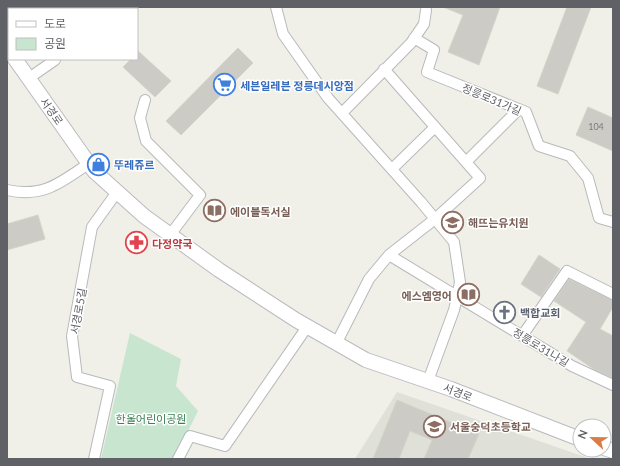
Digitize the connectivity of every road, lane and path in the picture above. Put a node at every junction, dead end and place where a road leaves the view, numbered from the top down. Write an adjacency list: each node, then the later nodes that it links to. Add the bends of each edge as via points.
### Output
1 (276, 7): 10 (street, via 283,34 328,98)
2 (426, 10): 3 (street, via 424,24)
3 (414, 38): 6 (street); 9 (street, 정릉로31가길, via 434,50 427,72)
4 (16, 60): 7 (street, 서경로)
5 (55, 60): 7 (street)
6 (384, 69): 10 (street); 11 (street)
7 (29, 78): 13 (street, 서경로)
8 (145, 100): 19 (street, via 140,118 146,141 200,195)
9 (518, 109): 12 (street); 18 (street, 정릉로31가길, via 526,112 539,146 570,156 584,172 599,218)
10 (342, 113): 14 (street)
11 (435, 127): 12 (street); 14 (street)
12 (466, 162): 17 (street, via 480,178)
13 (88, 164): 15 (street, via 44,191); 16 (street, 서경로)
14 (392, 169): 17 (street)
15 (7, 190)
16 (117, 192): 19 (street, 서경로); 29 (street, 서경로5길, via 92,227 72,336 77,377 110,386)
17 (435, 219): 20 (street); 22 (street, via 454,242 460,282)
18 (613, 222)
19 (170, 235): 23 (street, 서경로)
20 (389, 255): 22 (street, 정릉로31나길); 25 (street, via 369,278)
21 (613, 294): 24 (street, via 567,271)
22 (457, 297): 24 (street, 정릉로31나길); 26 (street)
23 (306, 326): 25 (street, 서경로); 30 (street, via 225,446 190,436)
24 (522, 336): 27 (street, 정릉로31나길, via 572,366)
25 (336, 344): 26 (street, 서경로, via 366,360)
26 (428, 381): 28 (street, 서경로)
27 (613, 385)
28 (572, 436)
29 (94, 459)
30 (178, 459)

